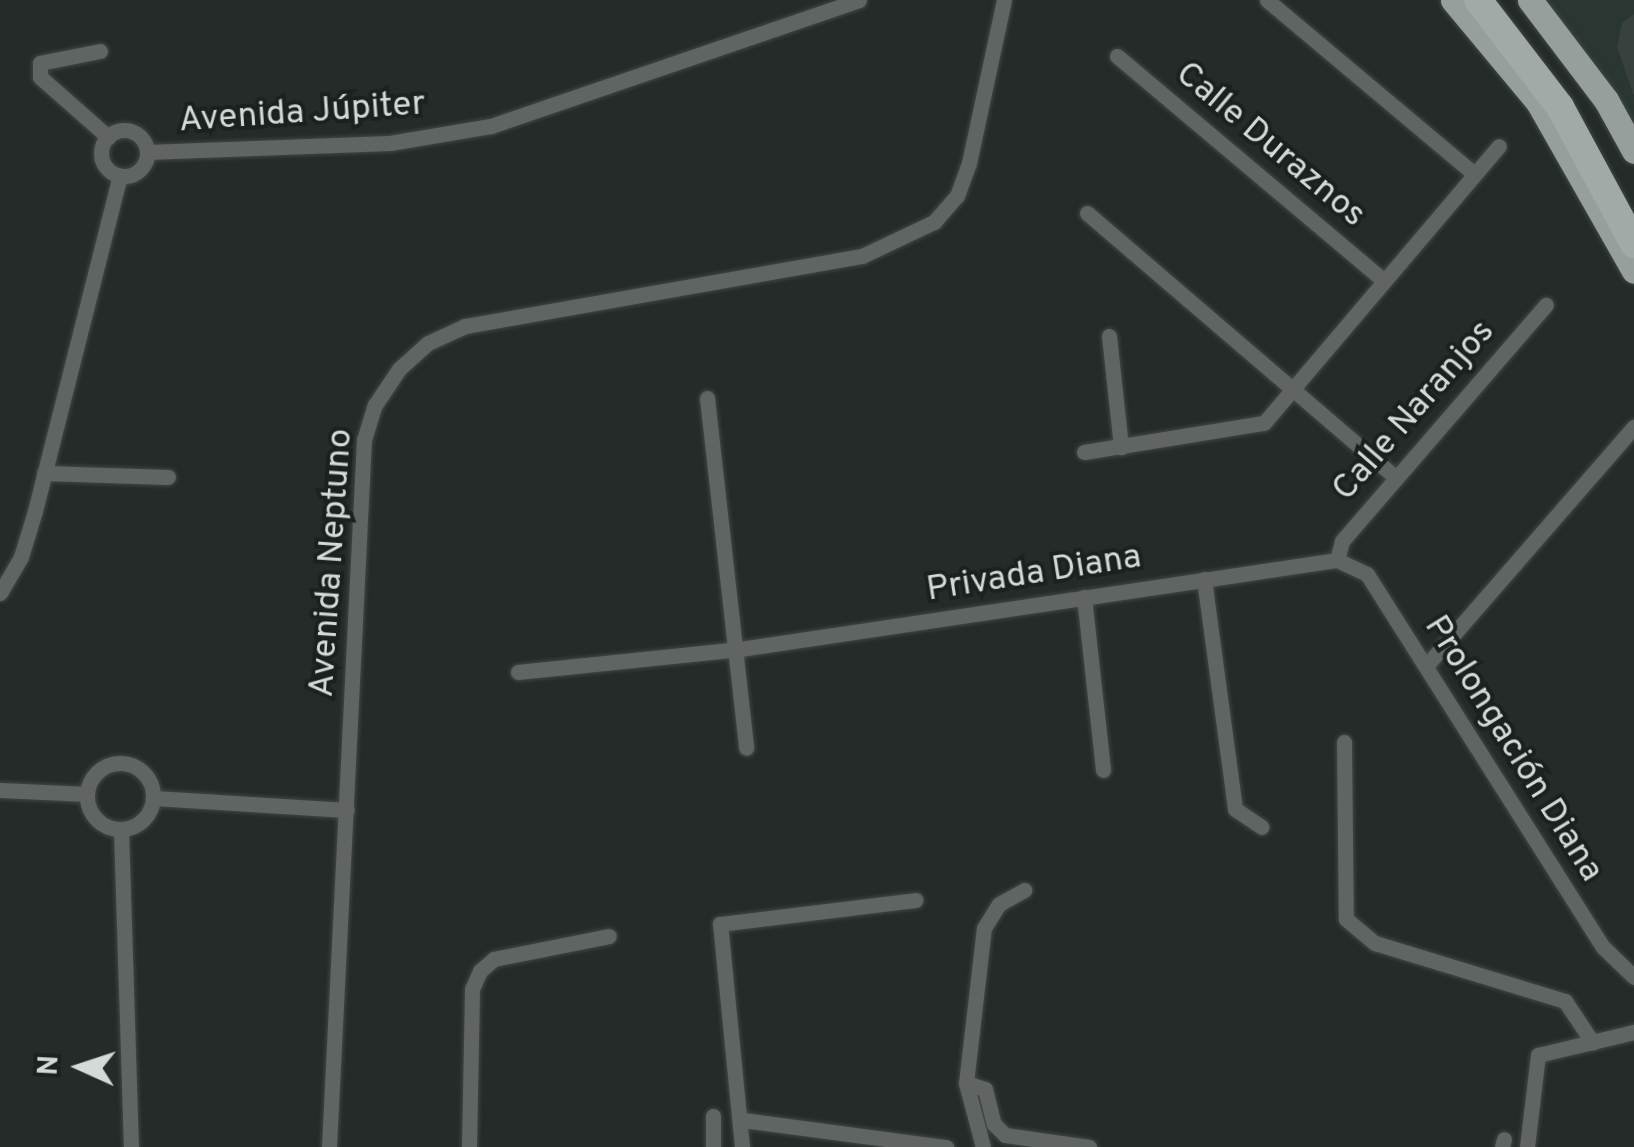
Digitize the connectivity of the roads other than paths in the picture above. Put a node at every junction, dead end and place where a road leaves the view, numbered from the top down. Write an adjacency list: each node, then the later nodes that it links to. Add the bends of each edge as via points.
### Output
1 (859, 0): 13 (street, Avenida Júpiter, via 491,126 390,143)
2 (1004, 0): 44 (street, Avenida Neptuno, via 969,163 957,196 934,222 862,256 465,326 428,343 399,368 375,405 364,440)
3 (1267, 0): 14 (street)
4 (1452, 0): 19 (main road, via 1538,102)
5 (1478, 0): 18 (highway, via 1560,108)
6 (1502, 0): 16 (highway, via 1583,111)
7 (1530, 0): 12 (main road, via 1606,100)
8 (100, 50): 10 (street, via 40,63 40,76)
9 (1116, 56): 20 (street, Calle Duraznos)
10 (108, 136): 13 (street, Avenida Júpiter, via 133,132); 15 (street, via 103,164)
11 (1499, 146): 14 (street)
12 (1634, 151)
13 (147, 152): 15 (street, Avenida Júpiter, via 142,167)
14 (1474, 173): 20 (street)
15 (120, 176): 28 (street)
16 (1634, 206)
17 (1087, 213): 23 (street)
18 (1634, 244)
19 (1634, 271)
20 (1384, 281): 23 (street)
21 (1546, 305): 30 (street, Calle Naranjos)
22 (1110, 336): 26 (street)
23 (1292, 386): 26 (street, via 1264,423); 30 (street)
24 (707, 398): 35 (street)
25 (1634, 428): 36 (street)
26 (1121, 446): 27 (street)
27 (1084, 452)
28 (44, 472): 29 (street); 33 (street, via 21,557)
29 (168, 476)
30 (1396, 478): 31 (street, Calle Naranjos, via 1342,540)
31 (1337, 560): 32 (street, Privada Diana); 36 (street, Prolongación Diana, via 1367,574)
32 (1204, 579): 34 (street, Privada Diana); 45 (street, via 1235,809)
33 (0, 593)
34 (1084, 596): 35 (street, Privada Diana); 40 (street)
35 (740, 649): 37 (street, Privada Diana); 39 (street)
36 (1426, 666): 50 (street, Prolongación Diana, via 1602,947)
37 (518, 672)
38 (1344, 742): 52 (street, via 1346,920 1375,944 1565,1001)
39 (746, 748)
40 (1104, 770)
41 (0, 790): 42 (street)
42 (87, 794): 43 (street, via 98,771 122,762 145,774); 46 (street, via 96,820)
43 (154, 798): 44 (street); 46 (street, via 144,820)
44 (347, 810): 57 (street, Avenida Neptuno)
45 (1262, 827)
46 (121, 830): 56 (street)
47 (1024, 890): 53 (street, via 999,904 984,928)
48 (916, 900): 55 (street, via 720,924)
49 (609, 936): 58 (street, via 494,960 480,971 472,989)
50 (1634, 976)
51 (1634, 1032): 52 (street)
52 (1593, 1043): 64 (street, via 1538,1054)
53 (966, 1083): 62 (street); 63 (street, via 985,1089 994,1124 1005,1135)
54 (713, 1116): 59 (street)
55 (743, 1120): 60 (street); 61 (street)
56 (131, 1147)
57 (328, 1147)
58 (469, 1147)
59 (714, 1147)
60 (742, 1147)
61 (946, 1147)
62 (983, 1147)
63 (1089, 1147)
64 (1528, 1147)

